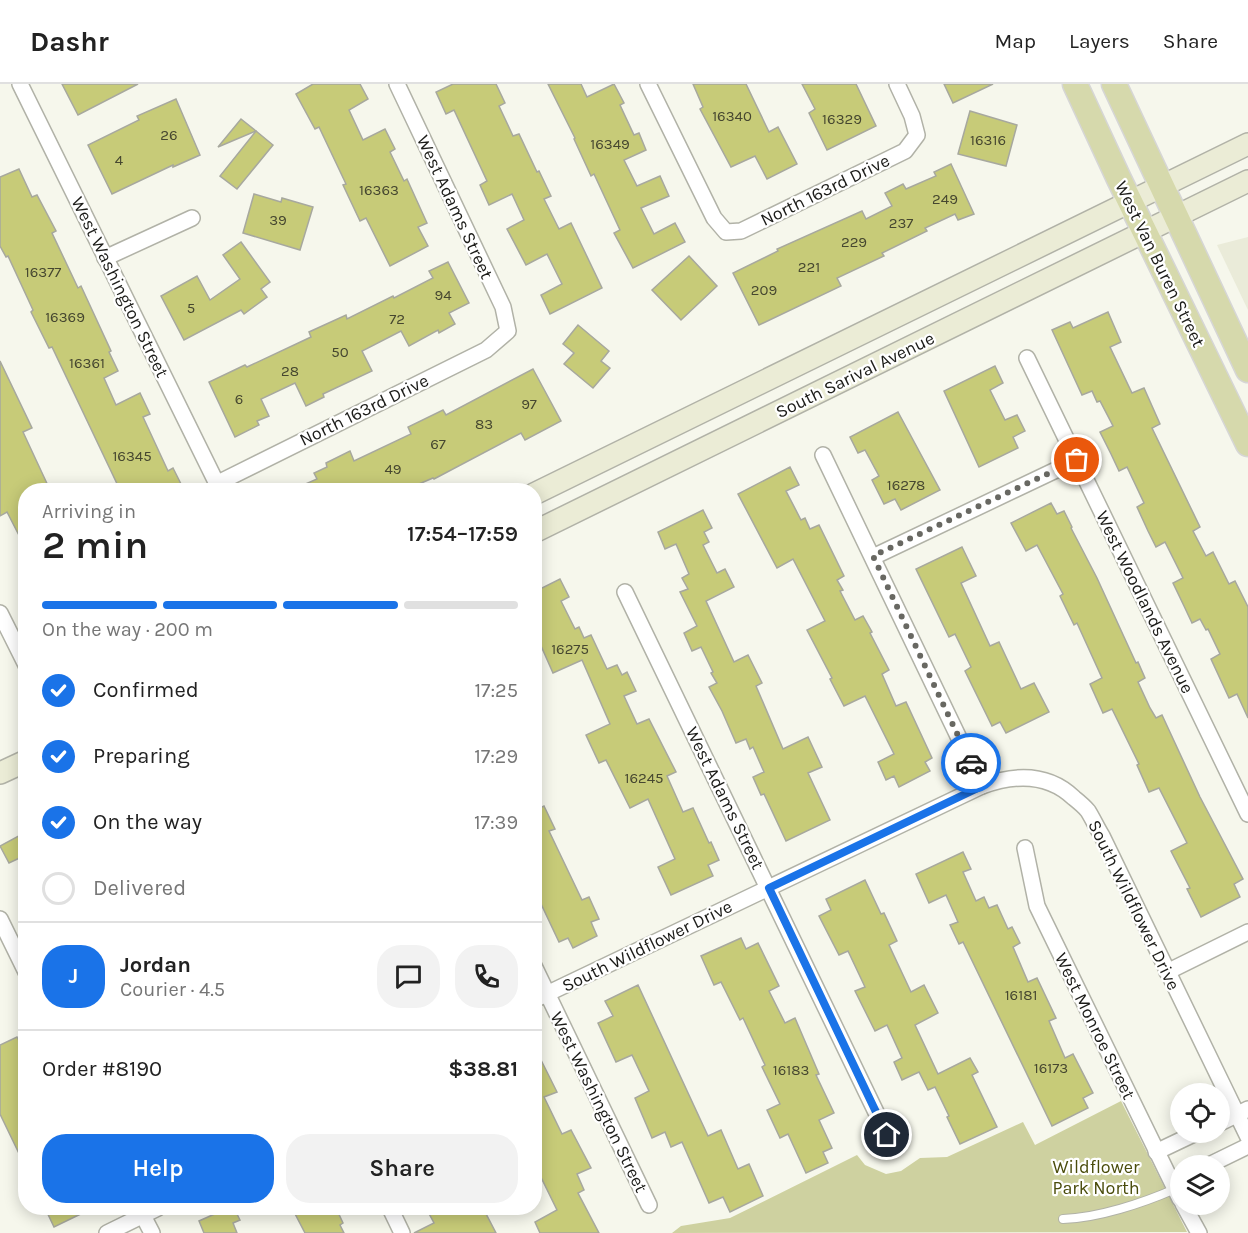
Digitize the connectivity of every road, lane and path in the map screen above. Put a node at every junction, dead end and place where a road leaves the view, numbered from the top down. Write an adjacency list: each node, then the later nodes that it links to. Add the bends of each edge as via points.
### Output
1 (20, 84): 14 (street, West Washington Street)
2 (397, 84): 15 (street, West Adams Street, via 503,307)
3 (648, 84): 4 (street, North 163rd Drive, via 714,218 726,232 741,231 904,151 917,135)
4 (897, 84)
5 (1074, 84): 10 (main road, West Van Buren Street)
6 (1114, 84): 9 (main road, West Van Buren Street)
7 (1248, 144): 9 (main road, South Sarival Avenue)
8 (1248, 181): 11 (main road, South Sarival Avenue)
9 (1161, 186): 10 (main road, South Sarival Avenue); 11 (main road, West Van Buren Street)
10 (1130, 202): 13 (main road, West Van Buren Street); 23 (main road, South Sarival Avenue)
11 (1175, 217): 13 (main road, South Sarival Avenue); 17 (main road, West Van Buren Street)
12 (192, 218): 14 (street)
13 (1145, 232): 18 (main road, West Van Buren Street); 24 (main road, South Sarival Avenue)
14 (105, 258): 21 (street, West Washington Street)
15 (508, 331): 22 (street, North 163rd Drive, via 486,350)
16 (1027, 358): 20 (street, West Woodlands Avenue)
17 (1248, 370)
18 (1248, 444)
19 (824, 455): 25 (street)
20 (1077, 460): 25 (street); 32 (street, West Woodlands Avenue)
21 (216, 483)
22 (226, 483)
23 (542, 490)
24 (542, 528)
25 (873, 556): 31 (street)
26 (625, 592): 34 (street, West Adams Street)
27 (0, 612): 28 (street)
28 (18, 649)
29 (18, 765): 30 (main road)
30 (0, 773)
31 (982, 786): 34 (street, South Wildflower Drive); 38 (street, South Wildflower Drive, via 999,779 1044,779 1067,791 1087,809)
32 (1248, 814)
33 (1025, 848): 45 (street, West Monroe Street, via 1037,906)
34 (769, 888): 39 (street, South Wildflower Drive); 42 (street, West Adams Street)
35 (0, 919): 37 (street)
36 (1248, 932): 38 (street)
37 (18, 956)
38 (1167, 972): 41 (street, South Wildflower Drive)
39 (542, 997)
40 (542, 999): 49 (street, West Washington Street)
41 (1242, 1112): 43 (street, South Wildflower Drive)
42 (887, 1135)
43 (1247, 1138): 46 (street)
44 (1175, 1143): 45 (street)
45 (1156, 1152): 47 (street, West Monroe Street)
46 (1223, 1155)
47 (1170, 1175)
48 (1170, 1191): 54 (lane, via 1093,1215)
49 (649, 1205)
50 (135, 1215): 55 (street)
51 (143, 1215): 56 (street)
52 (393, 1215): 57 (street)
53 (1190, 1215): 58 (street)
54 (1063, 1219)
55 (107, 1233)
56 (152, 1233)
57 (402, 1233)
58 (1199, 1233)

